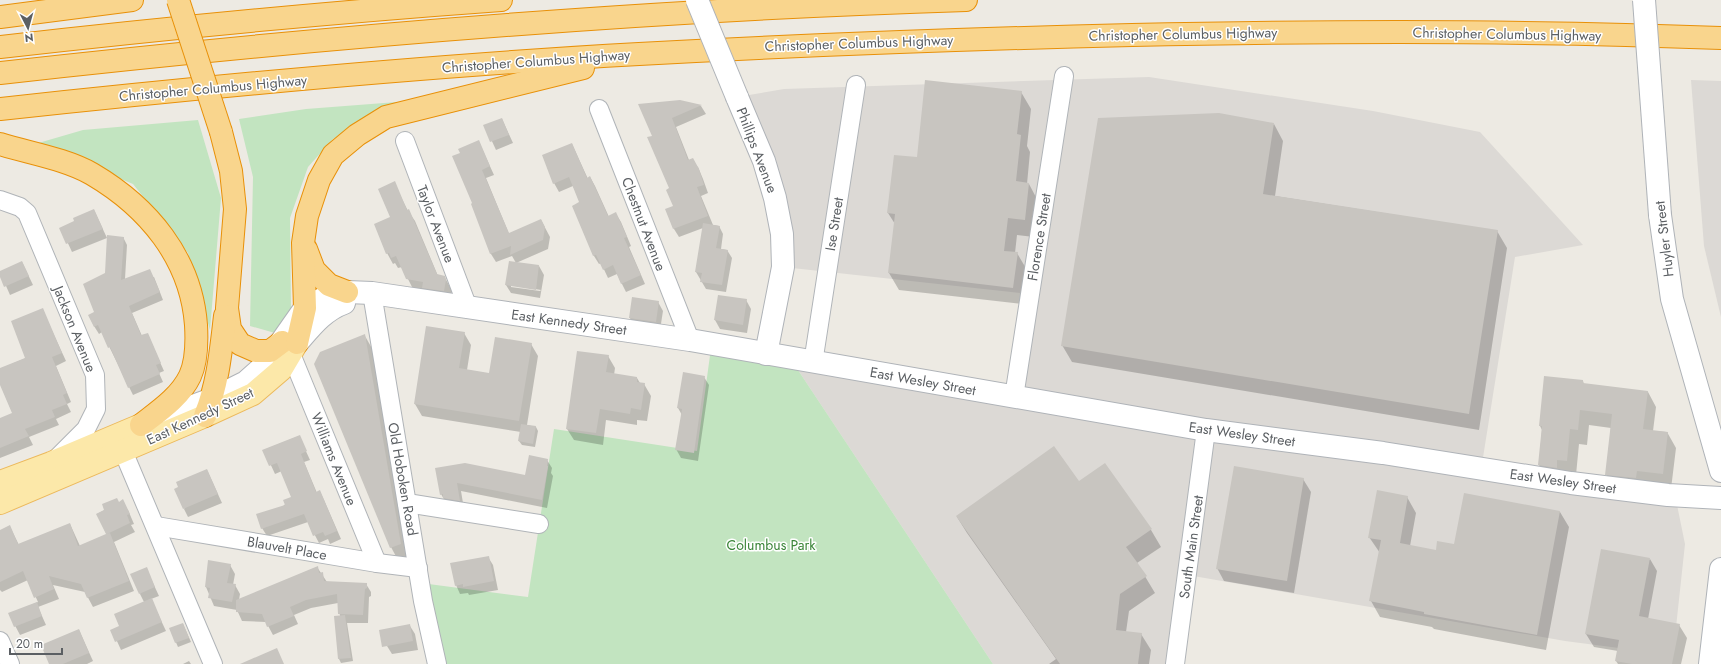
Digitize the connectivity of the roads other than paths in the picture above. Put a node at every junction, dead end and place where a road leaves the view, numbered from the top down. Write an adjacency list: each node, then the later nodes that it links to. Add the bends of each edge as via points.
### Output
1 (132, 0): 7 (highway)
2 (178, 0): 22 (highway, bridge, via 231,171 235,228)
3 (501, 0): 9 (highway, via 347,12)
4 (696, 0): 27 (street, Phillips Avenue, bridge, via 764,161 775,198 782,234 783,267)
5 (966, 0): 11 (highway, via 490,25 146,56)
6 (1644, 0): 35 (street, Huyler Street, bridge, via 1660,215 1672,299)
7 (0, 17)
8 (1721, 38): 10 (highway, Christopher Columbus Highway, via 1442,32 1255,33 944,39)
9 (0, 47)
10 (636, 54): 14 (highway, Christopher Columbus Highway, via 337,76); 19 (highway, via 386,117 357,135 333,155 319,180 307,216)
11 (0, 73)
12 (1064, 76): 29 (street, Florence Street)
13 (856, 85): 28 (street, Ise Street)
14 (0, 109)
15 (599, 109): 25 (street, Chestnut Avenue)
16 (405, 141): 24 (street, Taylor Avenue)
17 (0, 144): 31 (highway, via 53,158 91,173 140,209 156,227 179,263 188,285 195,318 195,357 190,376 182,389)
18 (0, 200): 34 (street, Jackson Avenue, via 20,207 27,213 95,375 96,409 86,429)
19 (303, 243): 20 (highway, via 314,270 329,285); 23 (highway)
20 (347, 292): 21 (street, East Kennedy Street); 23 (street, East Kennedy Street, via 326,297)
21 (372, 293): 24 (street, East Kennedy Street); 26 (street, East Kennedy Street, via 335,306); 39 (street, Old Hoboken Road)
22 (228, 295): 26 (highway, via 230,329 240,344 263,352); 30 (highway, via 219,363)
23 (306, 308): 26 (street, East Kennedy Street)
24 (468, 308): 25 (street, East Kennedy Street)
25 (690, 340): 27 (street, East Kennedy Street)
26 (290, 346): 30 (street, East Kennedy Street); 42 (street, Williams Avenue)
27 (766, 354): 28 (street, East Wesley Street)
28 (813, 363): 29 (street, East Wesley Street)
29 (1014, 397): 32 (street, East Wesley Street)
30 (209, 408): 31 (street, East Kennedy Street); 33 (main road, East Kennedy Street)
31 (141, 425): 34 (main road, East Kennedy Street)
32 (1206, 430): 37 (street, East Wesley Street, via 1383,453 1578,484 1668,495); 49 (street, South Main Street)
33 (123, 451): 38 (main road, East Kennedy Street); 41 (street)
34 (51, 463): 36 (main road, East Kennedy Street)
35 (1721, 471)
36 (0, 482)
37 (1721, 498)
38 (0, 503)
39 (407, 503): 40 (street); 43 (street, Old Hoboken Road)
40 (539, 524)
41 (156, 526): 42 (street, Blauvelt Place); 47 (street)
42 (377, 564): 43 (street, Blauvelt Place)
43 (418, 568): 48 (street, Old Hoboken Road)
44 (1721, 569): 50 (street)
45 (0, 641): 46 (street)
46 (10, 664)
47 (213, 664)
48 (436, 664)
49 (1174, 664)
50 (1710, 664)

